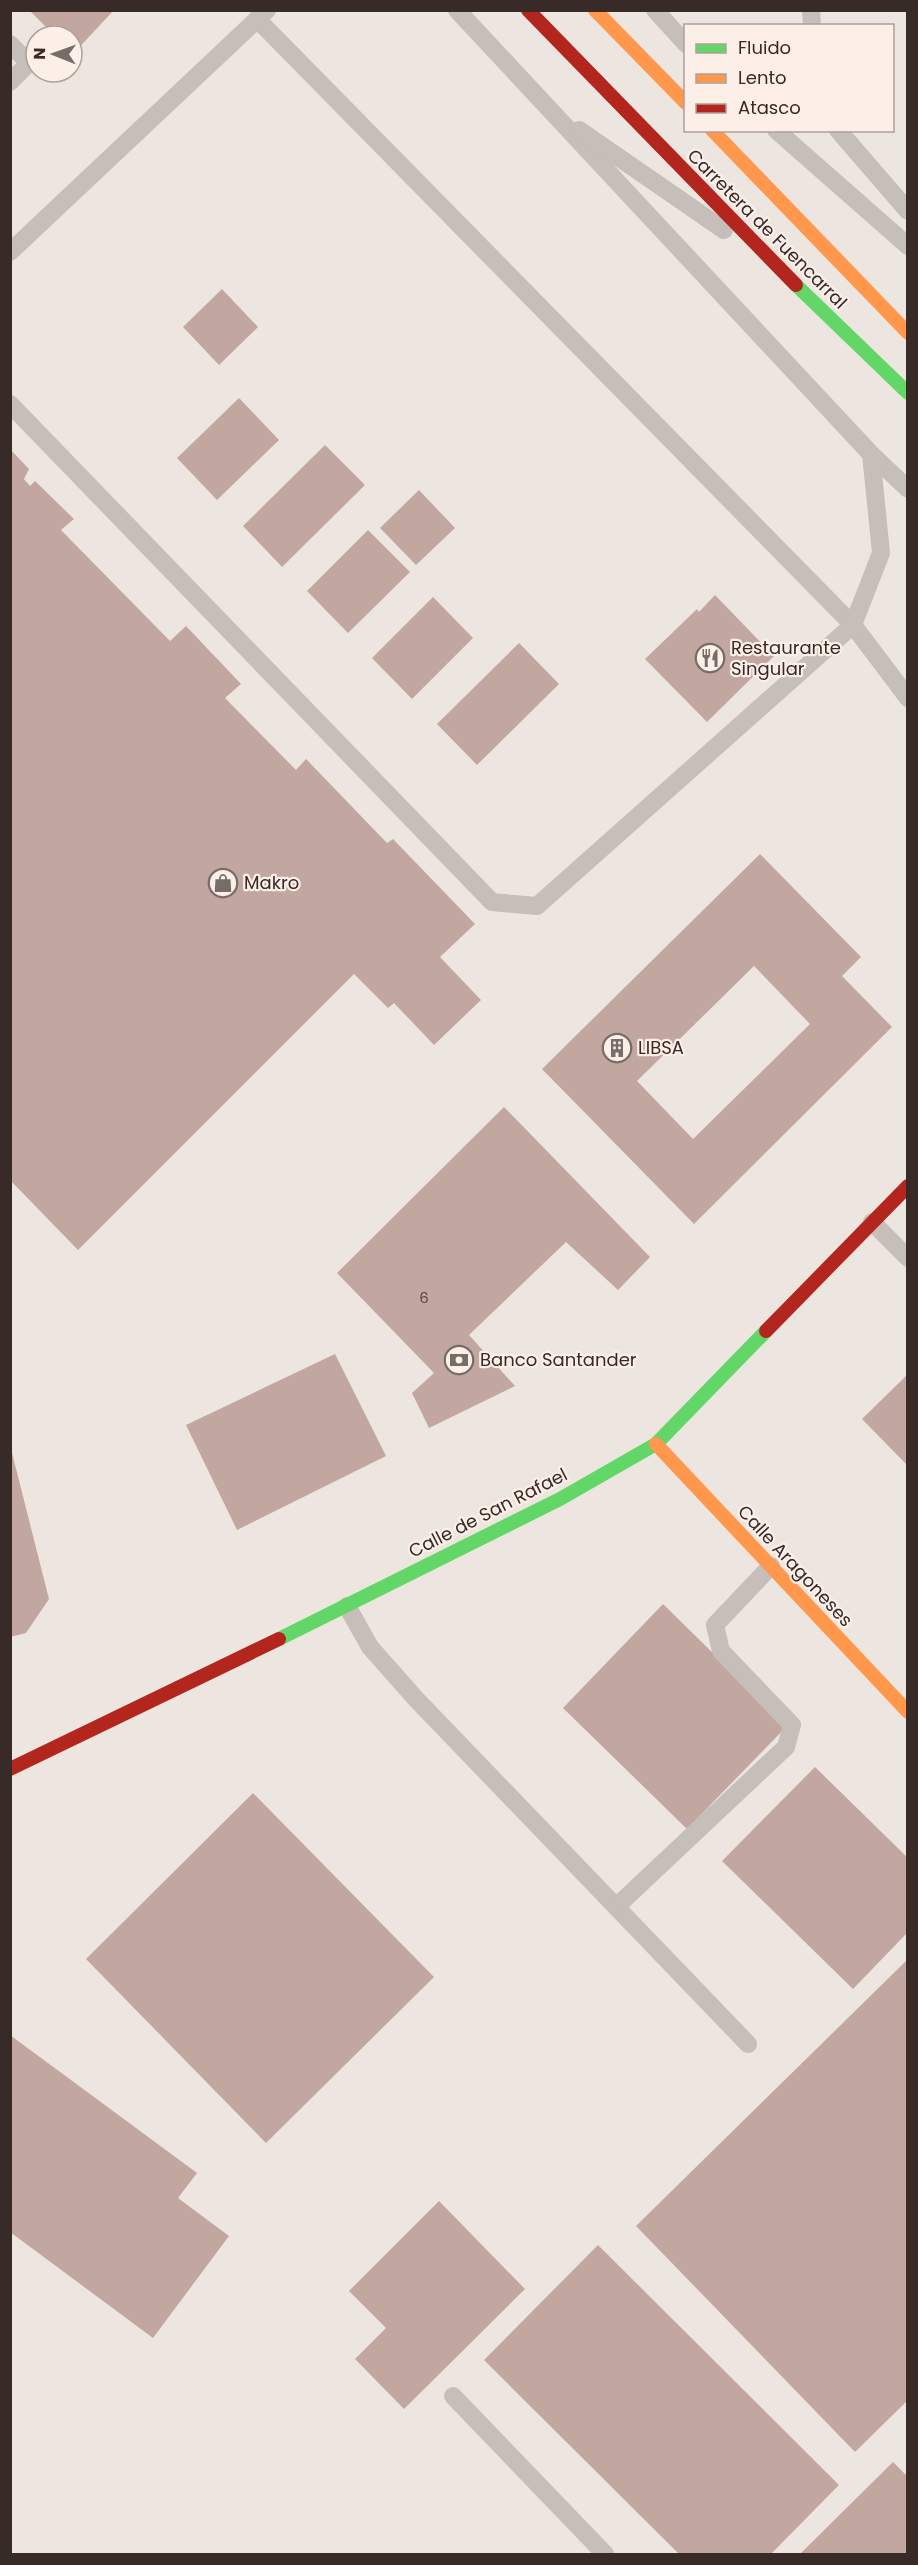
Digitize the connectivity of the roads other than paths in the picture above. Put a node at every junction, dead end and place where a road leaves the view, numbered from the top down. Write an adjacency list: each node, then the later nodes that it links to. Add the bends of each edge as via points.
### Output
1 (457, 10): 10 (lane)
2 (528, 10): 17 (main road, Carretera de Fuencarral)
3 (595, 10): 9 (main road)
4 (655, 10): 6 (lane)
5 (262, 15): 16 (lane); 23 (lane)
6 (684, 42)
7 (10, 44): 8 (lane, via 29,63)
8 (10, 82)
9 (684, 101)
10 (550, 111): 17 (lane); 21 (lane)
11 (714, 132): 18 (main road, Carretera de Fuencarral)
12 (778, 132): 15 (lane)
13 (840, 132): 14 (lane)
14 (908, 211)
15 (908, 246)
16 (10, 252)
17 (772, 262): 19 (main road, Carretera de Fuencarral)
18 (908, 333)
19 (908, 393)
20 (10, 404): 23 (lane, via 492,902 537,906)
21 (871, 454): 22 (lane); 23 (lane, via 881,553)
22 (908, 489)
23 (853, 625): 24 (lane)
24 (908, 698)
25 (908, 1186): 26 (main road, Calle de San Rafael)
26 (872, 1222): 27 (lane); 28 (main road, Calle de San Rafael)
27 (908, 1258)
28 (656, 1444): 29 (main road, Calle Aragoneses); 30 (main road, Calle de San Rafael, via 560,1499)
29 (771, 1566): 31 (main road, Calle Aragoneses); 33 (lane, via 715,1624 721,1651 792,1725 786,1747)
30 (347, 1606): 32 (main road, Calle de San Rafael); 33 (lane, via 370,1647)
31 (908, 1712)
32 (10, 1768)
33 (616, 1907): 34 (lane)
34 (748, 2044)
35 (453, 2396): 36 (lane)
36 (605, 2554)

